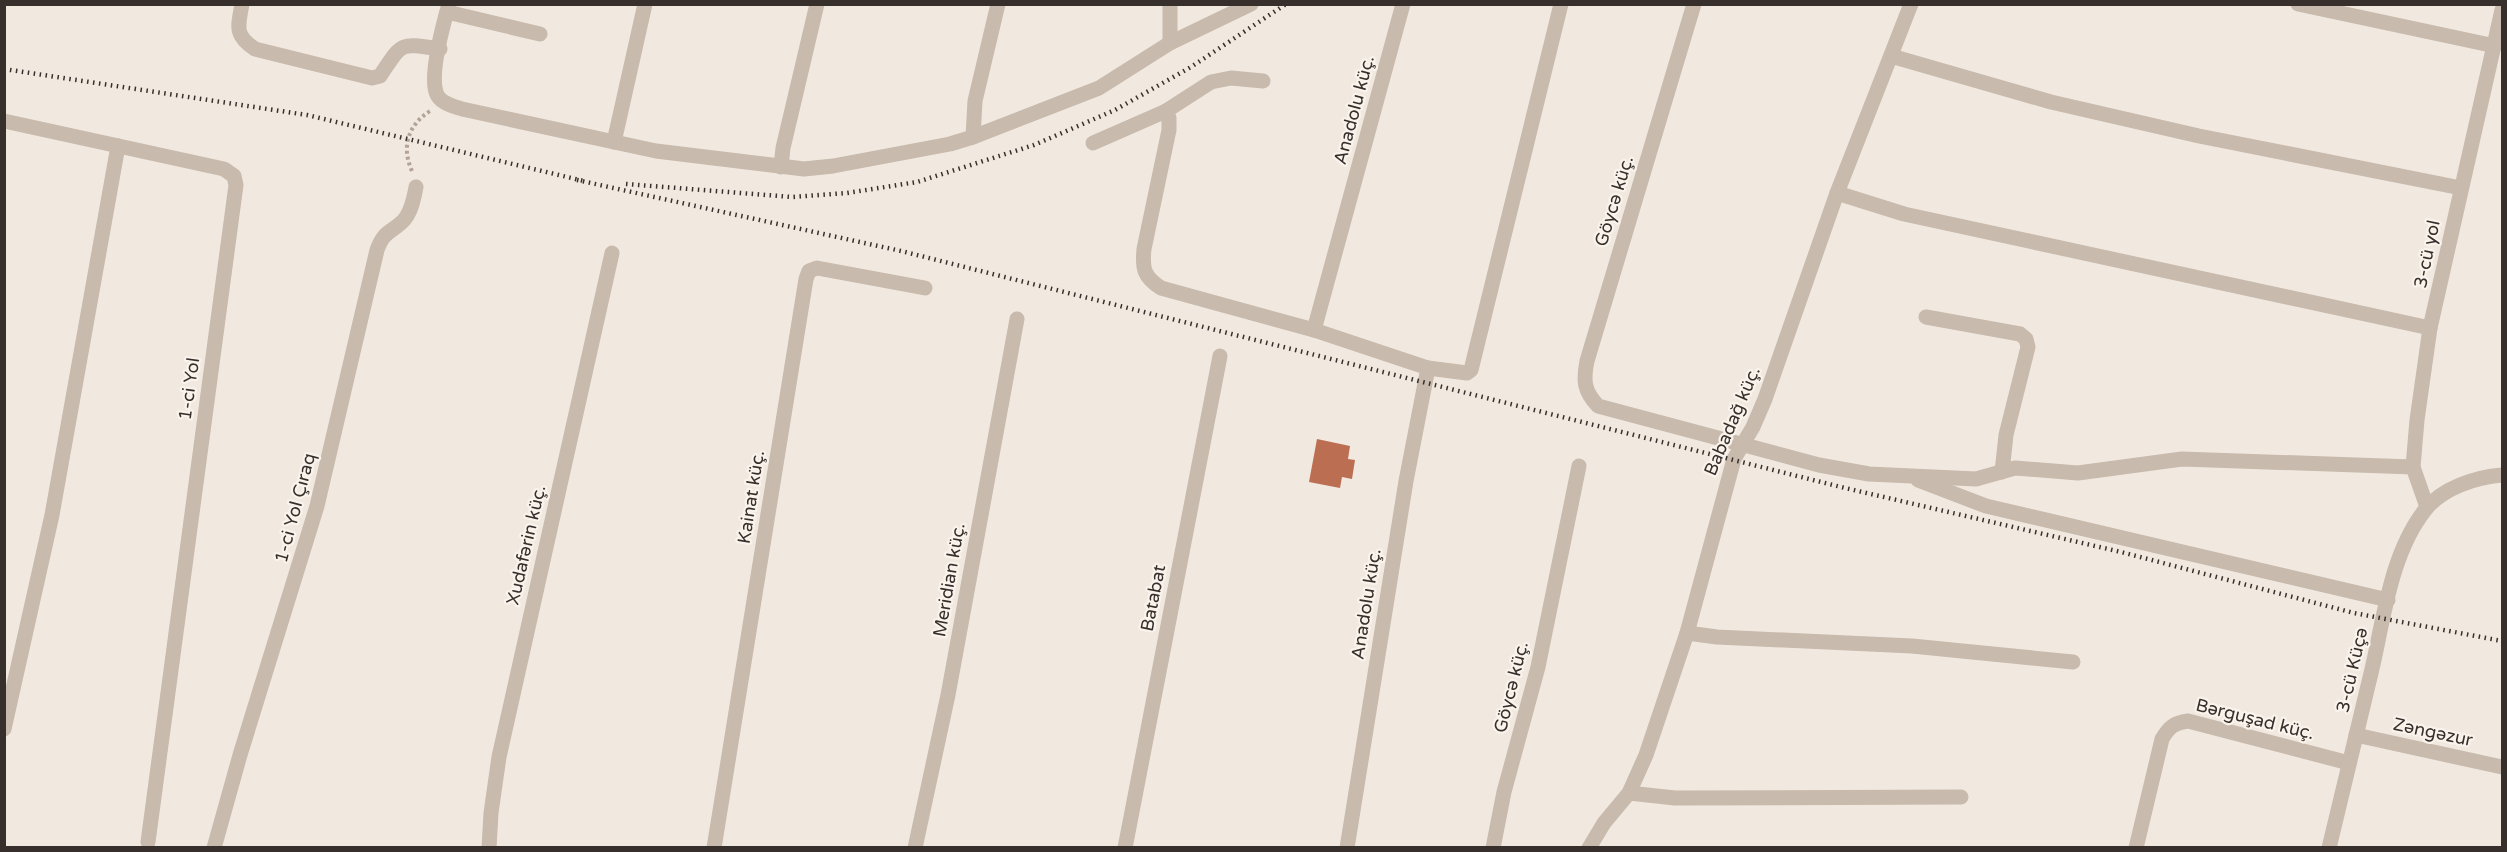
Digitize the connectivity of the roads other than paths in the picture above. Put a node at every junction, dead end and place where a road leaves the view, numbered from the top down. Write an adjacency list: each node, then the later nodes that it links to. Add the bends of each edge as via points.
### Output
1 (243, 4): 17 (street, via 238,29 242,41 255,49 372,78 380,76 397,48 407,44)
2 (645, 4): 23 (street)
3 (817, 4): 26 (street)
4 (998, 4): 22 (street, via 975,101)
5 (1170, 4): 15 (street)
6 (1251, 4): 15 (street)
7 (1403, 4): 35 (street, Anadolu küç.)
8 (1561, 4): 37 (street, via 1471,370 1461,374)
9 (1694, 4): 38 (street, Göycə küç., via 1583,379 1587,394 1598,406)
10 (1911, 4): 18 (street, Babadağ küç.)
11 (2298, 4): 16 (street)
12 (448, 8): 14 (street); 17 (street)
13 (2502, 10): 16 (street, 3-cü yol)
14 (540, 34)
15 (1170, 43): 22 (street, via 1099,88)
16 (2495, 46): 28 (street, 3-cü yol)
17 (440, 49): 23 (street, via 436,93 443,102)
18 (1891, 56): 28 (street, via 2085,110); 29 (street, Babadağ küç.)
19 (1263, 81): 20 (street, via 1231,78 1211,82)
20 (1166, 111): 24 (street); 35 (street, via 1169,130 1144,249 1147,279 1161,288)
21 (4, 121): 25 (street, 1-ci Yol)
22 (973, 137): 26 (street, via 833,166)
23 (614, 142): 26 (street)
24 (1093, 143)
25 (118, 146): 48 (street, via 52,515); 54 (street, 1-ci Yol, via 224,169 234,176 236,184)
26 (781, 167)
27 (416, 187): 55 (street, 1-ci Yol Çıraq, via 402,222 388,230 377,250 317,506)
28 (2461, 189): 34 (street, 3-cü yol)
29 (1837, 193): 34 (street, via 1904,214); 38 (street, Babadağ küç., via 1765,399)
30 (612, 252): 56 (street, Xudafərin küç., via 499,757)
31 (925, 288): 57 (street, Kainat küç., via 817,268 809,271)
32 (1926, 316): 41 (street, via 2020,334 2026,339 2028,347 2006,435)
33 (1017, 319): 58 (street, Meridian küç., via 948,696)
34 (2430, 328): 40 (street, 3-cü yol)
35 (1314, 330): 37 (street)
36 (1220, 356): 59 (street, Batabat)
37 (1428, 368): 60 (street, Anadolu küç.)
38 (1742, 445): 43 (street, via 1820,465); 46 (street, Babadağ küç., via 1729,474)
39 (1579, 466): 61 (street, Göycə küç., via 1538,667)
40 (2413, 467): 41 (street, via 2182,459 2078,473 2015,468); 44 (street, 3-cü yol)
41 (2002, 472): 43 (street, via 1976,479)
42 (2502, 475): 44 (street, via 2468,482)
43 (1905, 476): 45 (street, via 1986,506)
44 (2427, 507): 45 (street, 3-cü Küçə, via 2406,540)
45 (2388, 600): 49 (street, 3-cü Küçə)
46 (1687, 633): 47 (street, via 1912,645); 52 (street, Babadağ küç., via 1647,755)
47 (2073, 662)
48 (4, 729)
49 (2356, 735): 50 (street, 3-cü Küçə); 51 (street, Zəngəzur)
50 (2349, 763): 63 (street, Bərguşad küç., via 2188,721 2176,723 2162,739); 64 (street, 3-cü Küçə)
51 (2502, 767)
52 (1629, 793): 53 (street, via 1675,798); 62 (street, Babadağ küç.)
53 (1961, 797)
54 (148, 842)
55 (214, 848)
56 (489, 848)
57 (714, 848)
58 (915, 848)
59 (1125, 848)
60 (1347, 848)
61 (1493, 848)
62 (1589, 848)
63 (2136, 848)
64 (2329, 848)

